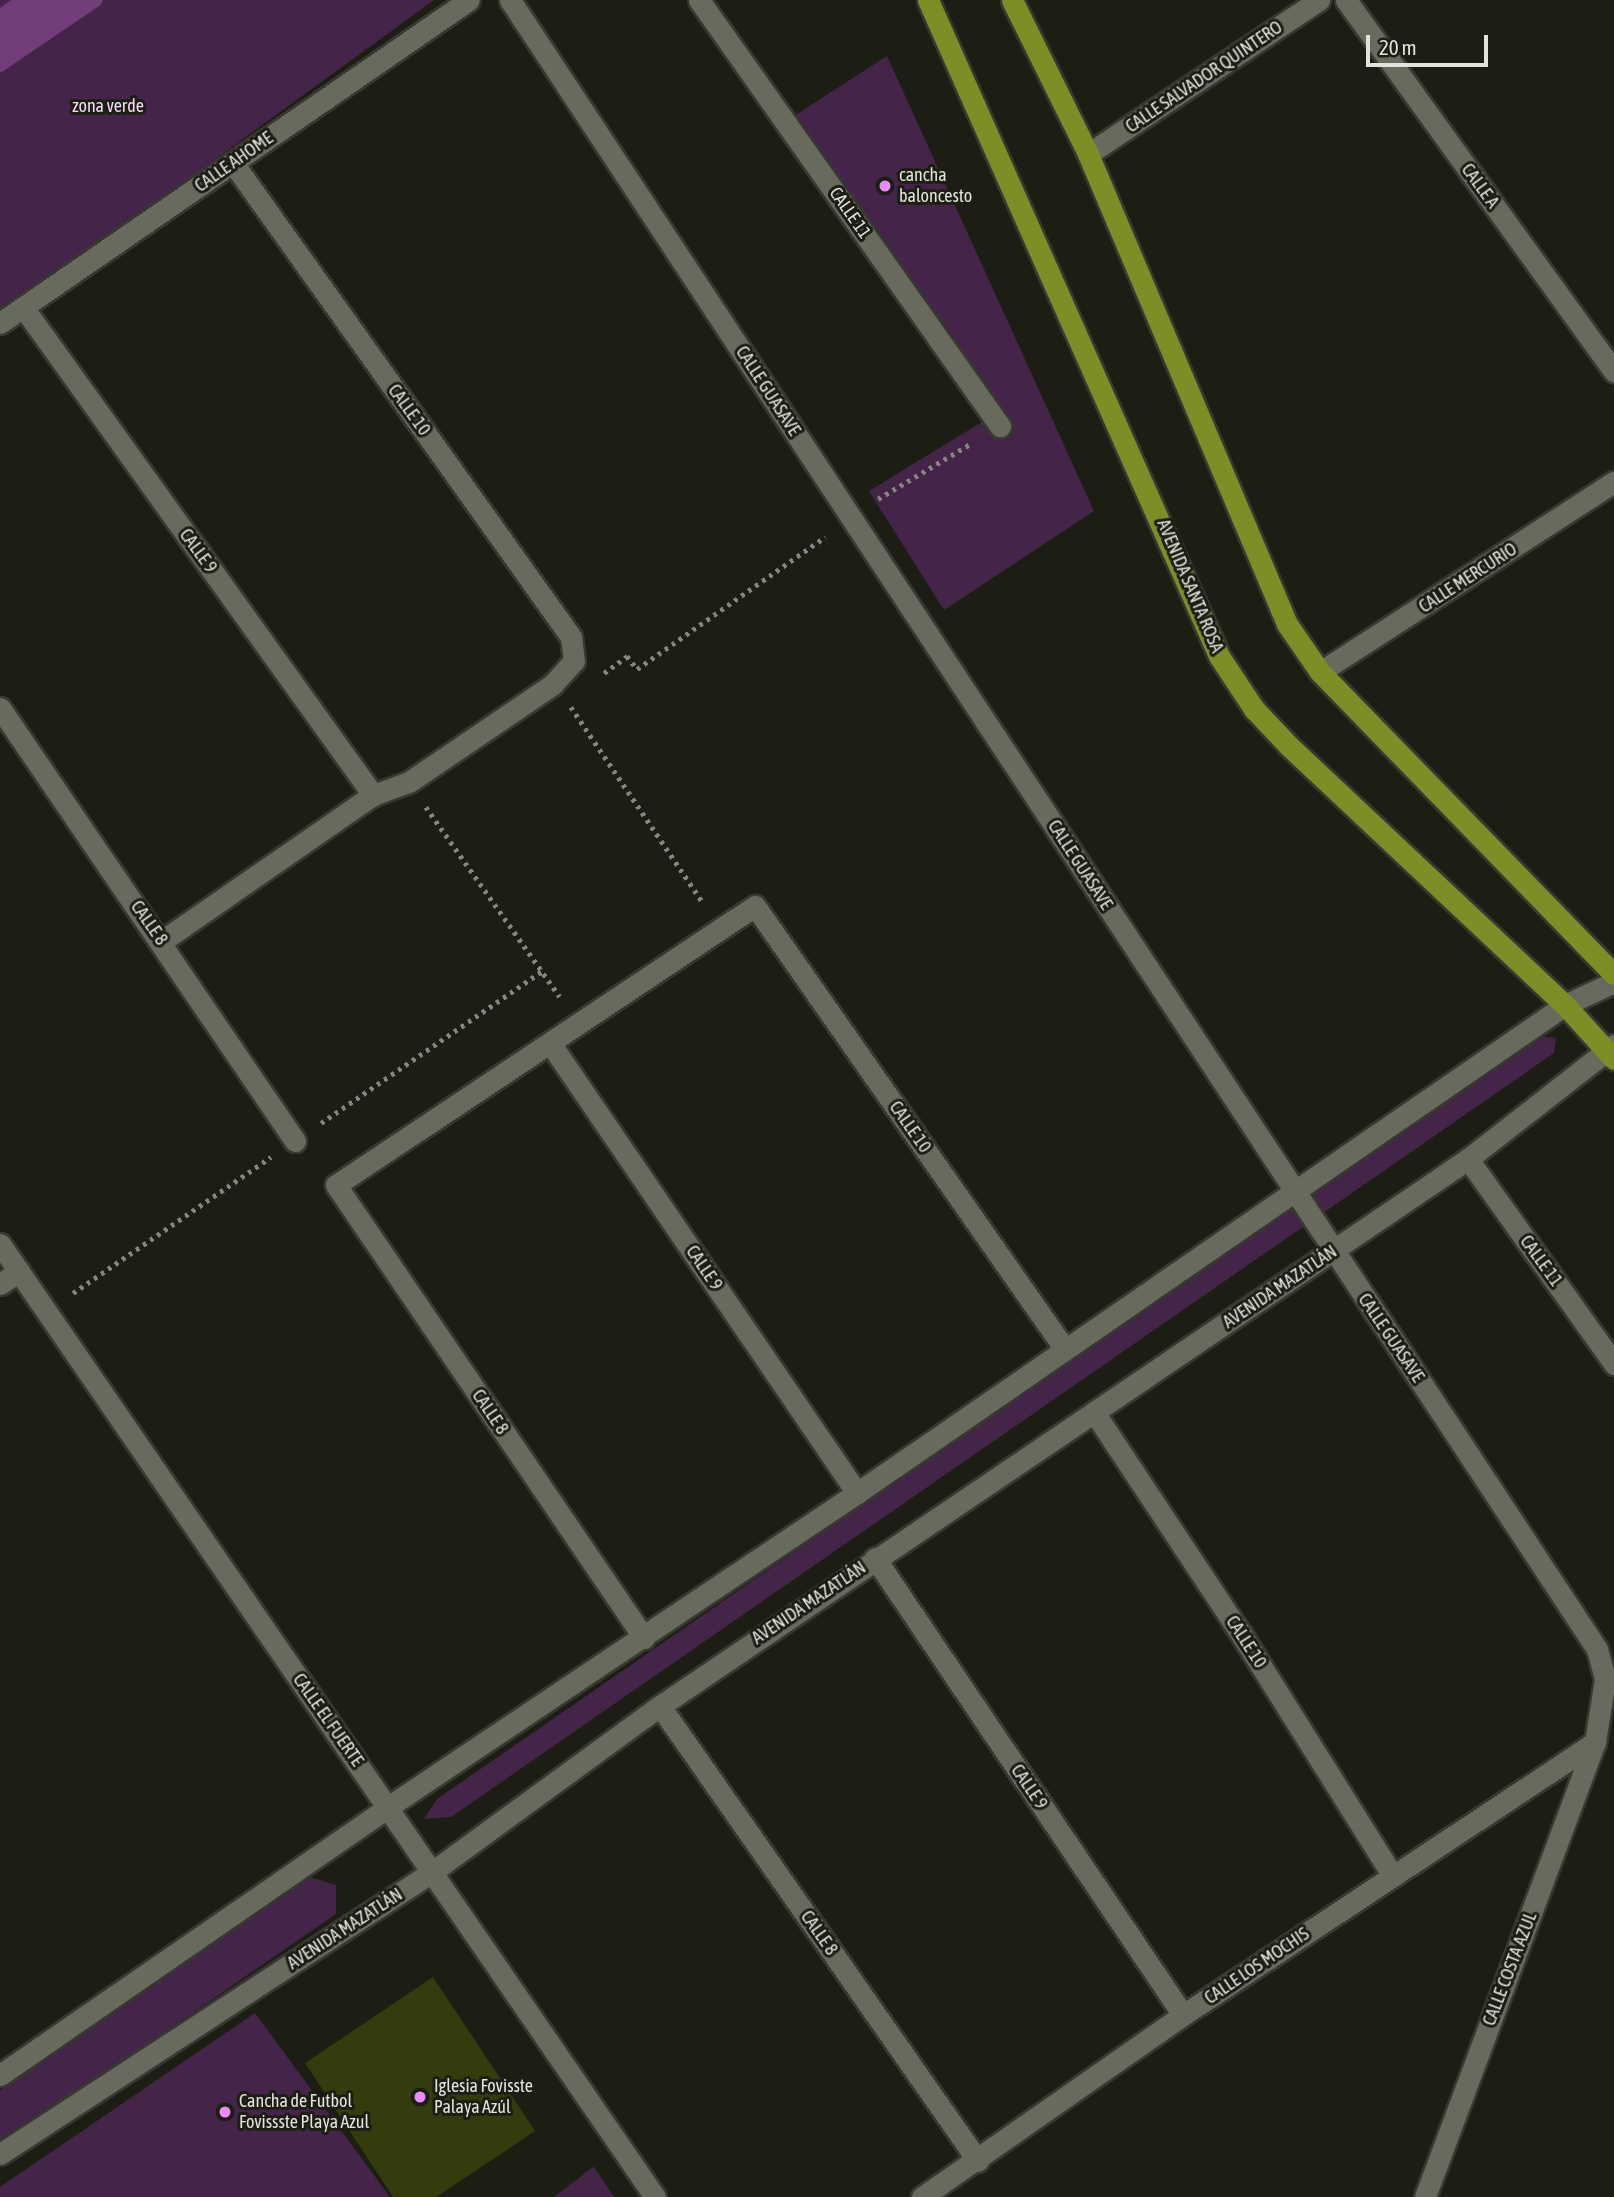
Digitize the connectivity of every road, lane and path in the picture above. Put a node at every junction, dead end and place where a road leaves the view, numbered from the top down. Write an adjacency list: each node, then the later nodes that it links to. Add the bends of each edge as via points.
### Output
1 (469, 0): 9 (street, CALLE AHOME)
2 (510, 0): 15 (street, CALLE GUASAVE)
3 (699, 0): 13 (street, CALLE 11)
4 (929, 0): 26 (main road, AVENIDA SANTA ROSA, via 1219,656 1254,709 1289,746)
5 (1012, 0): 8 (main road)
6 (1319, 0): 8 (street, CALLE SALVADOR QUINTERO)
7 (1346, 0): 12 (street, CALLE A)
8 (1088, 154): 16 (main road, via 1256,556 1287,624)
9 (233, 163): 10 (street, CALLE AHOME); 18 (street, CALLE 10, via 571,637 574,661)
10 (23, 307): 11 (street, CALLE AHOME); 21 (street, CALLE 9)
11 (0, 323)
12 (1614, 372)
13 (1000, 426): 15 (path)
14 (1614, 482): 16 (street, CALLE MERCURIO)
15 (850, 516): 17 (path, via 637,669 627,656); 32 (street, CALLE GUASAVE)
16 (1320, 672): 24 (main road)
17 (597, 678)
18 (553, 684): 20 (street); 22 (path)
19 (0, 708): 23 (street, CALLE 8)
20 (409, 782): 21 (street); 27 (path)
21 (373, 795): 23 (street)
22 (721, 930): 27 (street); 37 (street, CALLE 10, via 755,906)
23 (162, 941): 30 (street, CALLE 8)
24 (1614, 974)
25 (1614, 982): 26 (street)
26 (1565, 1005): 29 (main road, AVENIDA SANTA ROSA); 32 (street)
27 (579, 1024): 28 (street)
28 (550, 1043): 40 (street, CALLE 9); 42 (street, CALLE 8, via 336,1185)
29 (1612, 1052): 31 (street, AVENIDA MAZATLÁN)
30 (295, 1140)
31 (1468, 1159): 34 (street, AVENIDA MAZATLÁN); 38 (street, CALLE 11)
32 (1296, 1193): 34 (street, CALLE GUASAVE); 37 (street)
33 (0, 1244): 35 (street, CALLE EL FUERTE)
34 (1333, 1252): 39 (street, AVENIDA MAZATLÁN); 44 (street, CALLE GUASAVE, via 1597,1649 1605,1679)
35 (19, 1271): 36 (street); 45 (street, CALLE EL FUERTE)
36 (0, 1284)
37 (1064, 1348): 40 (street)
38 (1614, 1364)
39 (1094, 1412): 41 (street, AVENIDA MAZATLÁN); 47 (street, CALLE 10)
40 (857, 1493): 42 (street)
41 (875, 1558): 43 (street, AVENIDA MAZATLÁN); 48 (street, CALLE 9)
42 (643, 1638): 45 (street)
43 (660, 1706): 46 (street, AVENIDA MAZATLÁN); 51 (street, CALLE 8)
44 (1595, 1742): 47 (street, CALLE LOS MOCHIS); 54 (street, CALLE COSTA AZUL)
45 (388, 1807): 46 (street, CALLE EL FUERTE); 49 (street)
46 (432, 1872): 50 (street, AVENIDA MAZATLÁN); 52 (street, CALLE EL FUERTE)
47 (1393, 1875): 48 (street, CALLE LOS MOCHIS)
48 (1183, 2015): 51 (street, CALLE LOS MOCHIS)
49 (0, 2075)
50 (0, 2154)
51 (978, 2161): 53 (street, CALLE LOS MOCHIS)
52 (655, 2197)
53 (922, 2197)
54 (1425, 2197)

